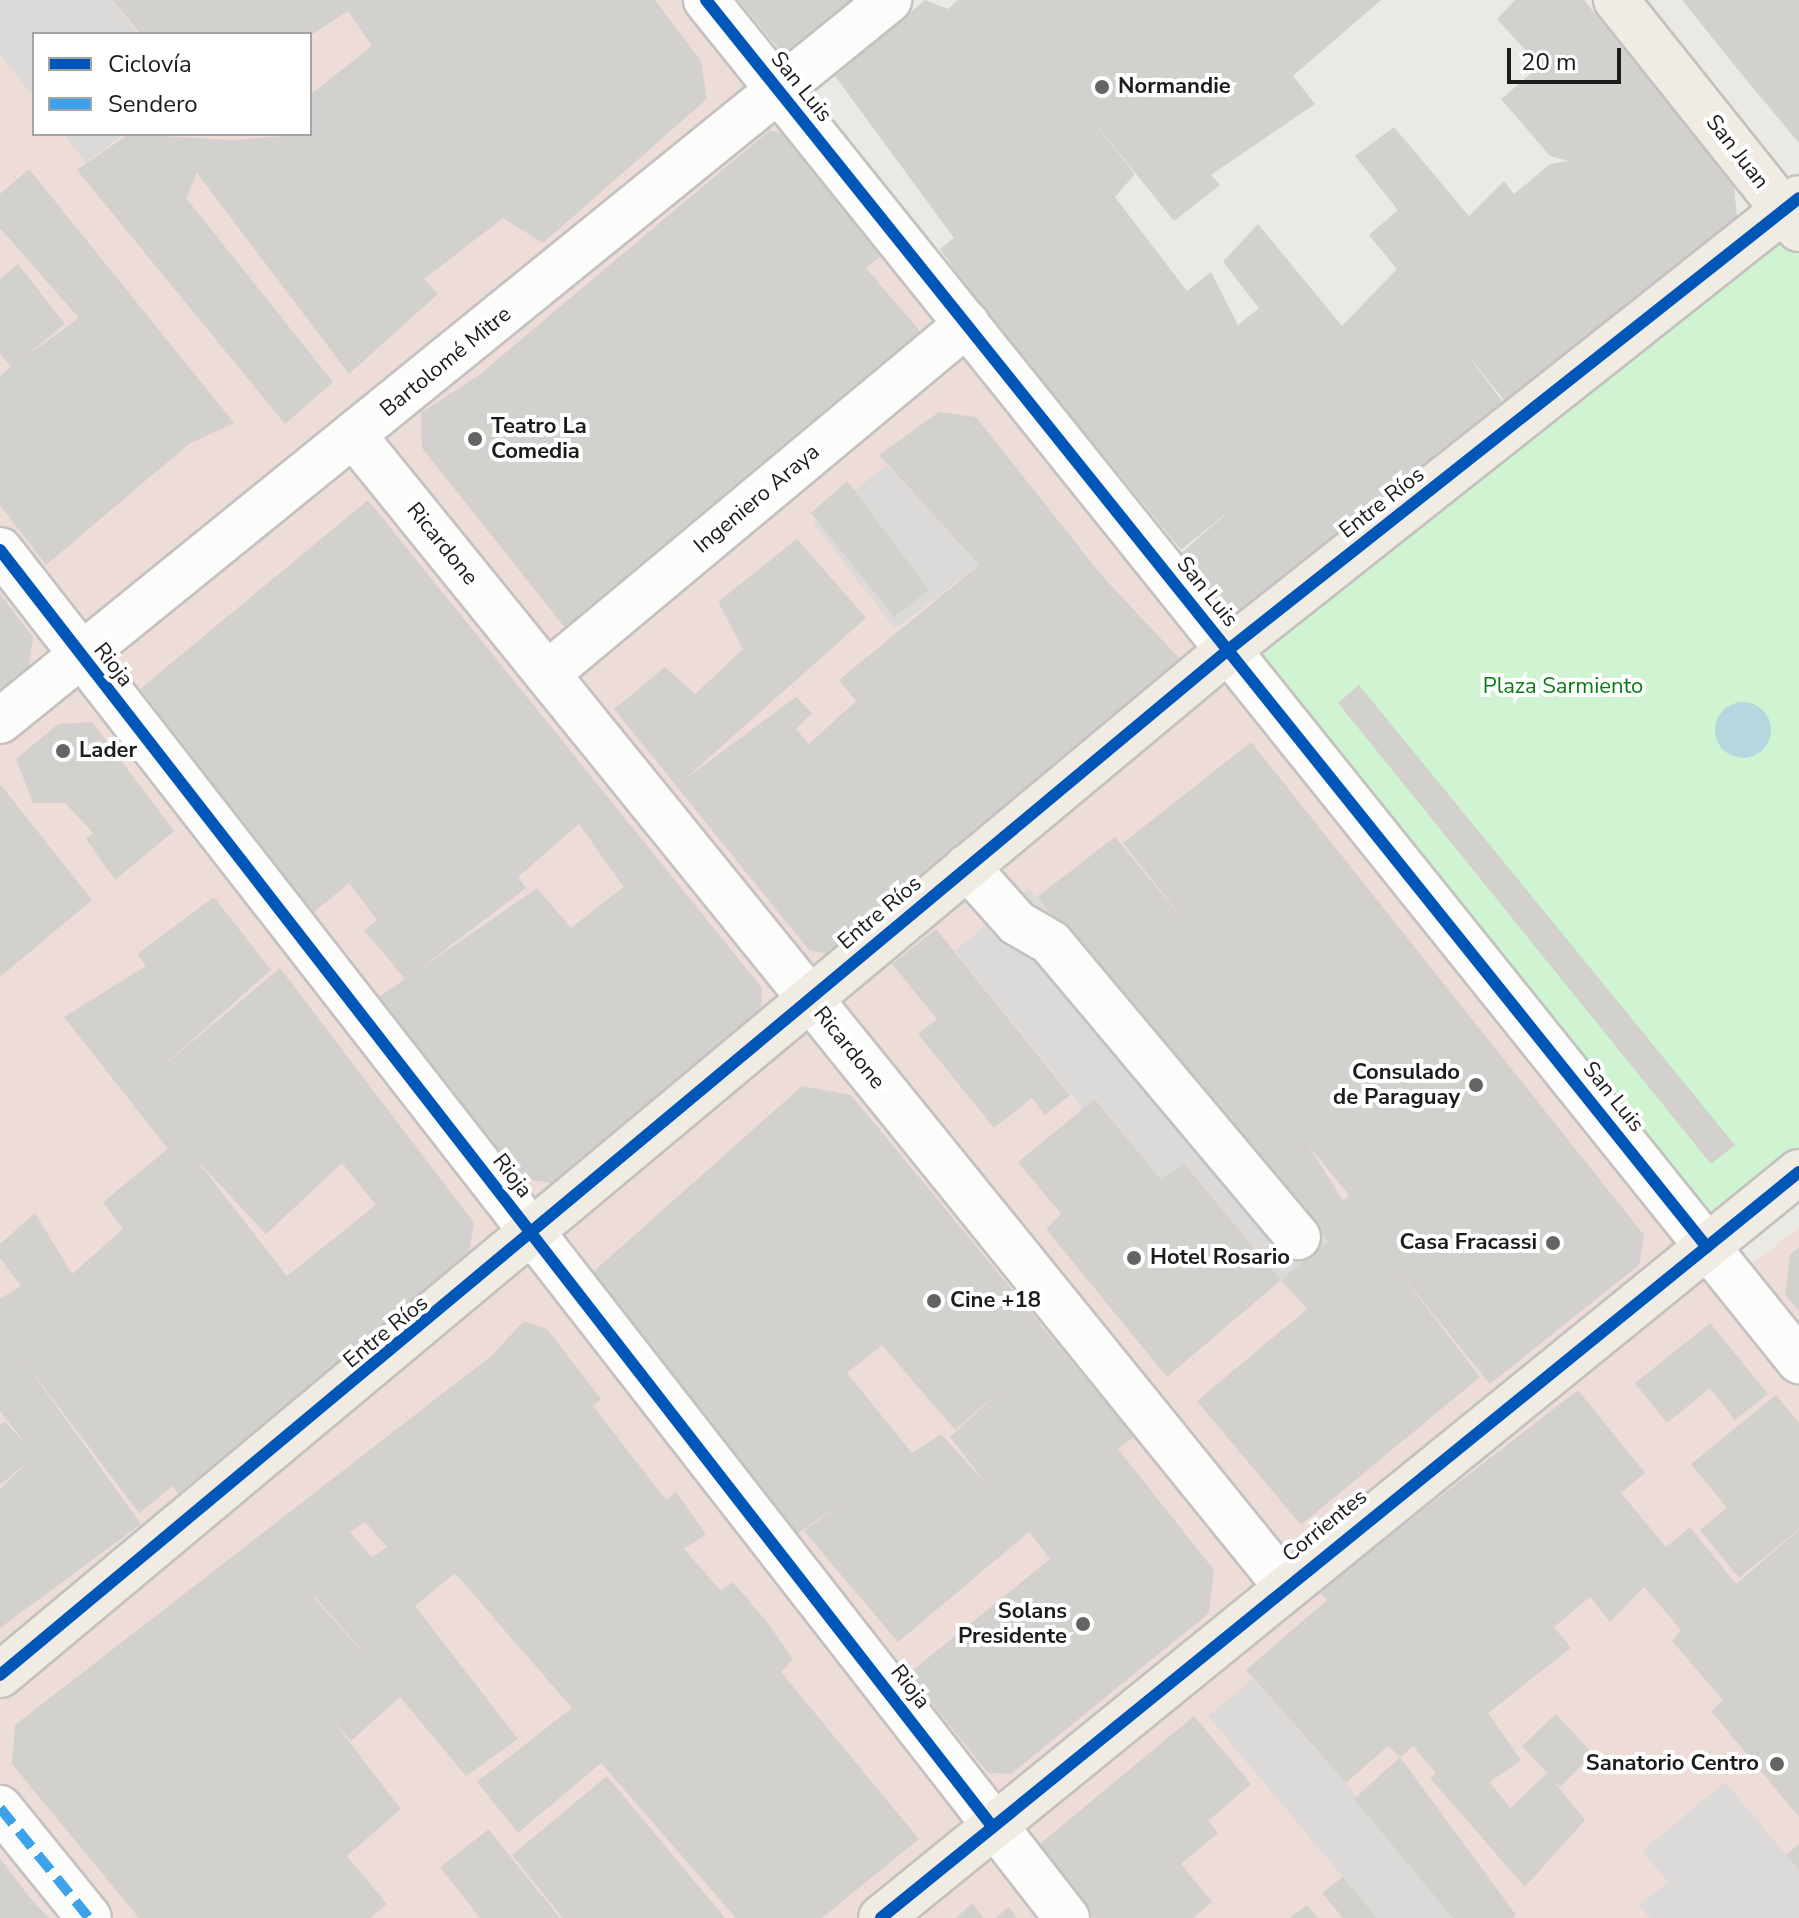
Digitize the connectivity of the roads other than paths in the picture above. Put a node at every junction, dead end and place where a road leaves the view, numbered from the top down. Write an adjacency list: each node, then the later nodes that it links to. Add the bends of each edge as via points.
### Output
1 (706, 0): 4 (street, San Luis)
2 (889, 0): 4 (street, Bartolomé Mitre)
3 (1616, 0): 5 (main road, San Juan)
4 (780, 92): 6 (street, San Luis); 7 (street, Bartolomé Mitre)
5 (1794, 212): 9 (main road, Entre Ríos)
6 (967, 324): 9 (street, San Luis); 11 (street, Ingeniero Araya)
7 (355, 437): 10 (street, Bartolomé Mitre); 11 (street, Ricardone)
8 (0, 550): 10 (street, Rioja)
9 (1228, 650): 13 (main road, Entre Ríos); 18 (street, San Luis)
10 (82, 657): 12 (street, Bartolomé Mitre); 16 (street, Rioja)
11 (547, 674): 14 (street, Ricardone)
12 (0, 721)
13 (967, 867): 14 (main road, Entre Ríos); 17 (street, via 1017,923 1051,943)
14 (809, 998): 16 (main road, Entre Ríos); 20 (street, Ricardone)
15 (1799, 1172): 18 (main road, Corrientes)
16 (533, 1236): 21 (main road, Entre Ríos); 23 (street, Rioja)
17 (1298, 1237)
18 (1707, 1247): 19 (street, San Luis); 20 (main road, Corrientes)
19 (1799, 1361)
20 (1284, 1584): 23 (main road, Corrientes)
21 (0, 1675)
22 (0, 1808): 24 (street)
23 (992, 1826): 25 (main road, Corrientes); 26 (street, Rioja)
24 (89, 1918)
25 (881, 1918)
26 (1067, 1918)

